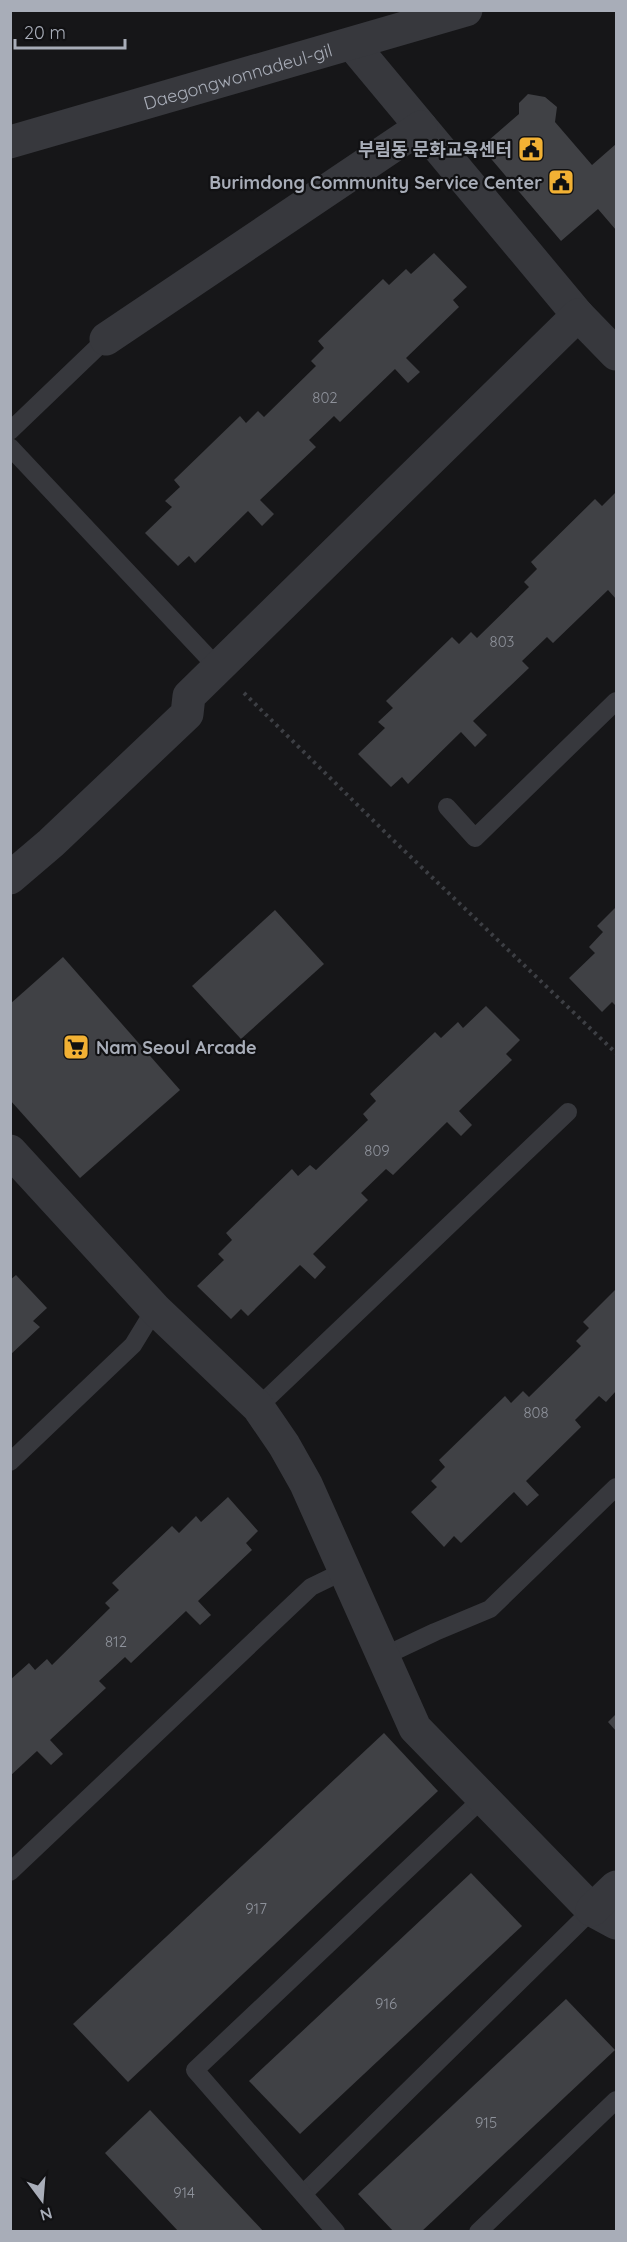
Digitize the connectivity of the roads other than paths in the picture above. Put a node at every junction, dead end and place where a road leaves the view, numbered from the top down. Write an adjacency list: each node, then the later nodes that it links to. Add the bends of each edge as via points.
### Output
1 (466, 10): 2 (street, Daegongwonnadeul-gil)
2 (352, 44): 3 (street); 4 (street, Daegongwonnadeul-gil)
3 (422, 127): 5 (street); 6 (street)
4 (10, 142)
5 (578, 315): 7 (street); 10 (street)
6 (106, 339): 8 (lane)
7 (616, 354)
8 (10, 431)
9 (10, 447): 10 (lane)
10 (218, 668): 13 (street, via 189,696 186,714)
11 (616, 701): 12 (lane, via 475,838)
12 (447, 807)
13 (10, 878)
14 (568, 1112): 17 (lane)
15 (10, 1151): 16 (street)
16 (155, 1310): 17 (street); 18 (lane, via 133,1345)
17 (258, 1407): 20 (street, via 306,1484)
18 (10, 1462)
19 (616, 1487): 21 (lane, via 490,1609)
20 (344, 1571): 21 (street); 23 (lane, via 311,1587)
21 (382, 1657): 22 (street, via 415,1728)
22 (483, 1798): 25 (street); 27 (lane, via 195,2070)
23 (10, 1872)
24 (616, 1887): 25 (street)
25 (604, 1916): 27 (lane)
26 (616, 2100): 29 (lane)
27 (303, 2194): 28 (lane)
28 (336, 2232)
29 (478, 2232)

